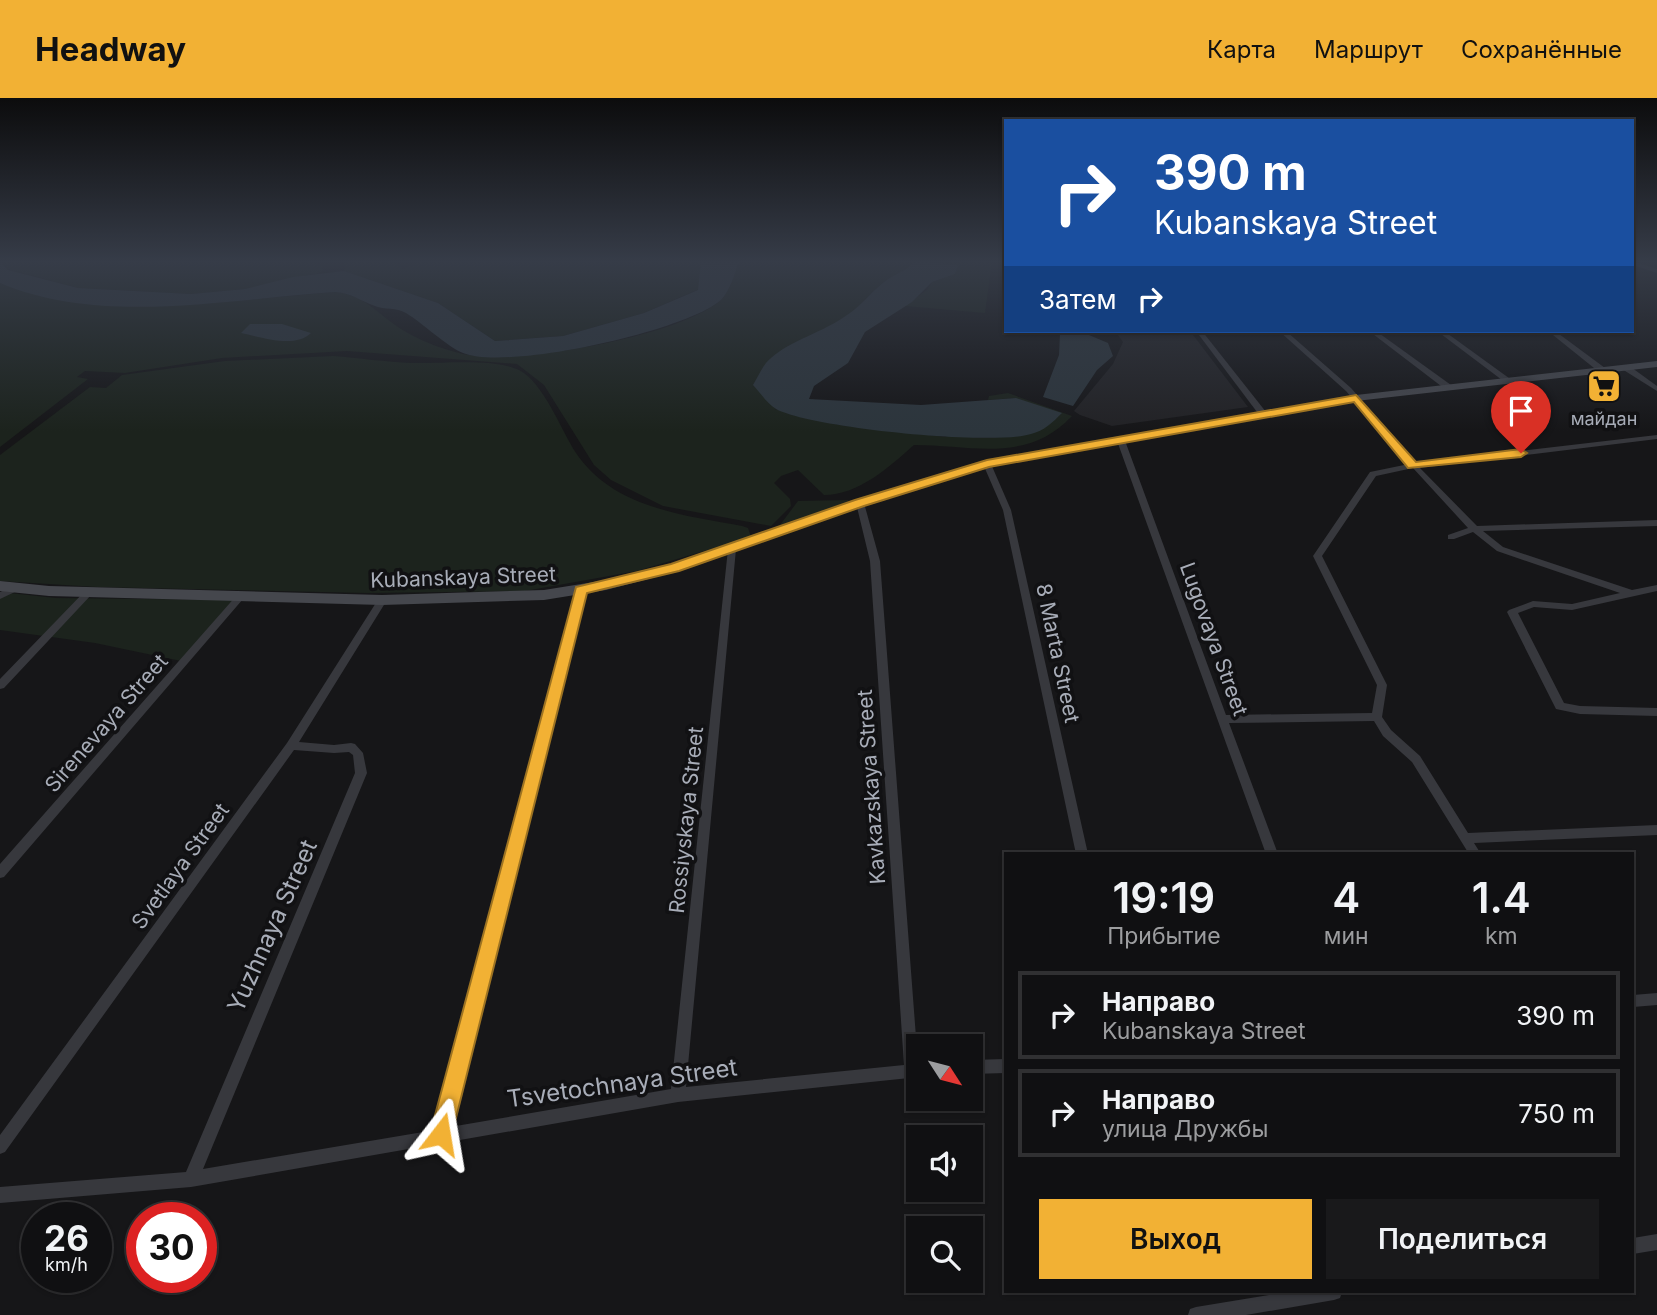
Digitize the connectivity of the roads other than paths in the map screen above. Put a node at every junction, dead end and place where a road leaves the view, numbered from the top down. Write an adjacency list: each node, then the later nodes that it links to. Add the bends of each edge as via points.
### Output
1 (1201, 333): 13 (street)
2 (1285, 333): 12 (street)
3 (1375, 333): 10 (street)
4 (1443, 333): 9 (street)
5 (1554, 333): 8 (street)
6 (1657, 364): 7 (main road, Kubanskaya Street)
7 (1625, 368): 8 (main road, Kubanskaya Street); 11 (street)
8 (1602, 370): 9 (main road, Kubanskaya Street)
9 (1509, 381): 10 (main road, Kubanskaya Street)
10 (1448, 387): 12 (main road, Kubanskaya Street)
11 (1657, 389)
12 (1356, 398): 13 (main road, Kubanskaya Street); 17 (street)
13 (1263, 414): 15 (main road, Kubanskaya Street)
14 (1657, 437): 17 (street)
15 (1119, 438): 16 (main road, Kubanskaya Street); 35 (street, Lugovaya Street)
16 (987, 464): 18 (main road, Kubanskaya Street); 39 (street, 8 Marta Street, via 1007,510)
17 (1413, 466): 20 (street); 34 (street, via 1373,474 1317,556 1382,685)
18 (860, 503): 22 (main road, Kubanskaya Street); 45 (street, Kavkazskaya Street, via 875,561)
19 (1657, 523): 20 (street)
20 (1474, 529): 21 (street); 28 (street, via 1500,549)
21 (1451, 537)
22 (732, 549): 26 (main road, Kubanskaya Street); 49 (street, Rossiyskaya Street)
23 (0, 586): 24 (main road, Kubanskaya Street)
24 (16, 587): 27 (main road, Kubanskaya Street); 29 (street)
25 (1657, 587): 28 (street)
26 (581, 590): 31 (main road, Kubanskaya Street, via 505,599); 50 (street)
27 (89, 593): 30 (main road, Kubanskaya Street); 32 (street)
28 (1633, 594): 33 (street, via 1572,607 1533,604 1512,612 1560,706)
29 (0, 596)
30 (240, 597): 31 (main road, Kubanskaya Street); 42 (street, Sirenevaya Street)
31 (382, 600): 36 (street, Svetlaya Street)
32 (0, 685)
33 (1657, 712)
34 (1377, 717): 35 (street); 38 (street, via 1387,733 1416,759)
35 (1223, 719): 40 (street, Lugovaya Street)
36 (291, 746): 51 (street, Svetlaya Street); 52 (street, Yuzhnaya Street, via 351,747 358,753 361,774)
37 (1657, 831): 38 (street)
38 (1466, 838): 41 (street)
39 (1082, 852)
40 (1271, 852)
41 (1474, 852)
42 (0, 873)
43 (1657, 999): 44 (street)
44 (1634, 1001)
45 (912, 1034)
46 (1004, 1066): 47 (street)
47 (984, 1067)
48 (906, 1071): 49 (street, Tsvetochnaya Street)
49 (678, 1095): 50 (street, Tsvetochnaya Street)
50 (441, 1134): 52 (street, Tsvetochnaya Street)
51 (0, 1147)
52 (191, 1179): 53 (street, Tsvetochnaya Street)
53 (0, 1195)
54 (1657, 1242): 55 (street)
55 (1634, 1246)
56 (1328, 1293): 57 (street)
57 (1196, 1315)

